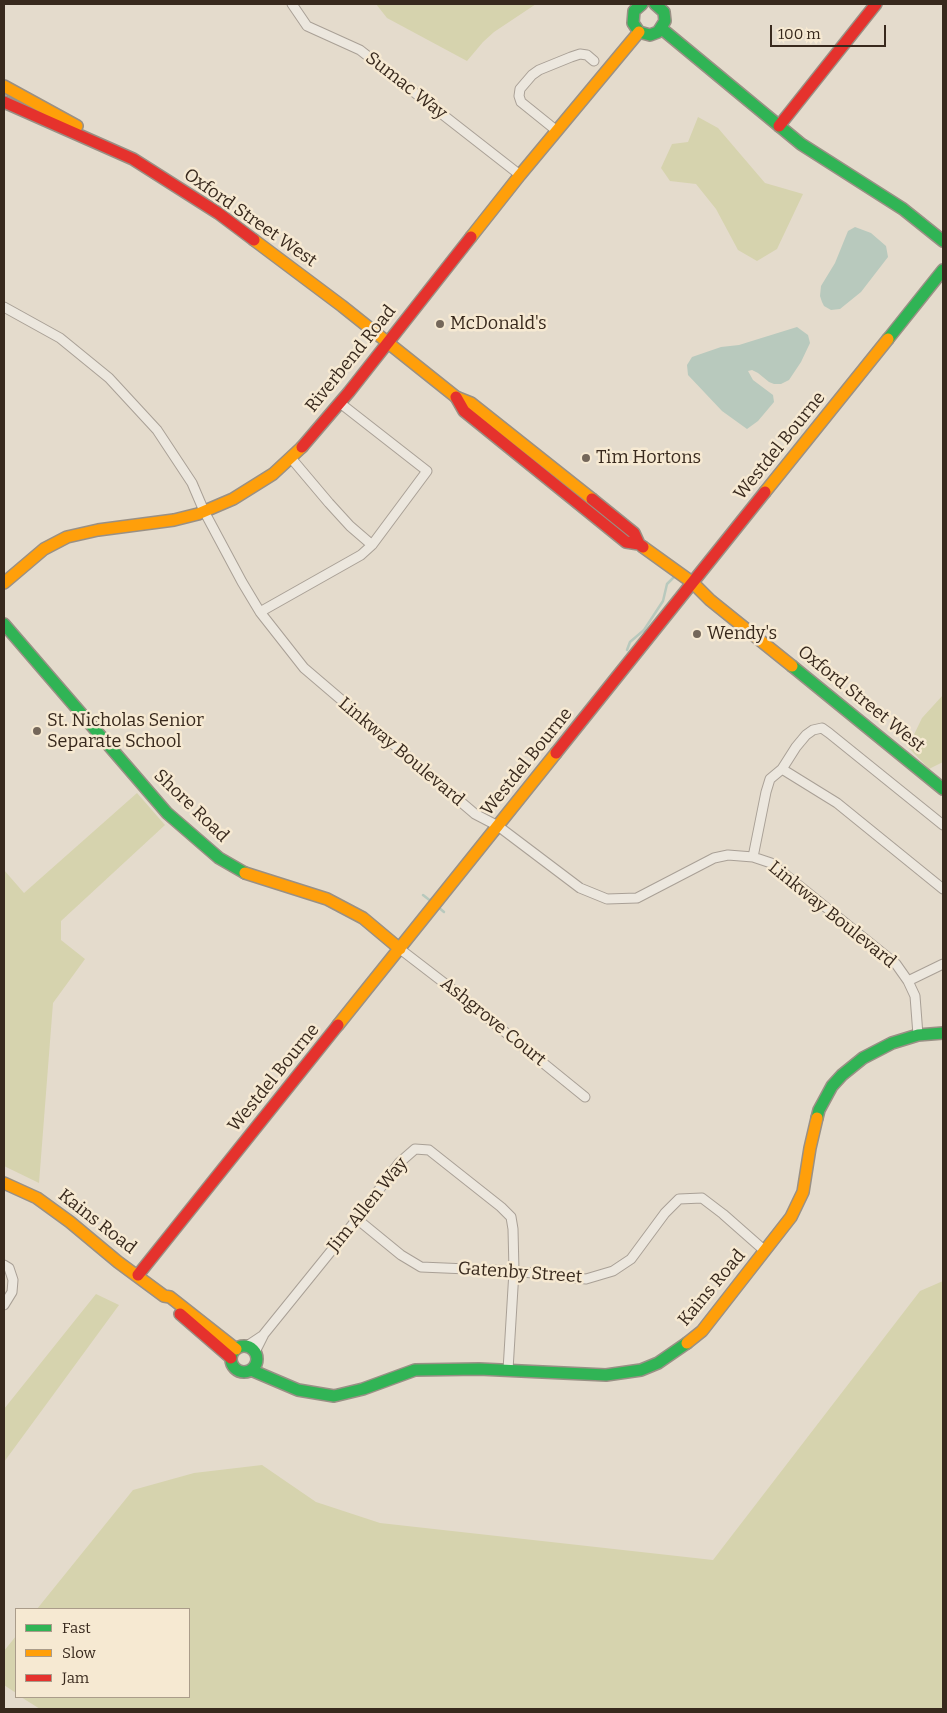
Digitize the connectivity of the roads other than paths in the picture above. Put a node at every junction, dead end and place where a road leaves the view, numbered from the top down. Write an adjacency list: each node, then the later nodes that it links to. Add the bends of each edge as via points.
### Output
1 (292, 4): 13 (street, Sumac Way, via 307,26 360,50)
2 (642, 4): 6 (street, via 632,18)
3 (657, 4): 5 (street, via 665,16)
4 (876, 4): 10 (street)
5 (662, 29): 6 (street, via 650,35); 10 (street)
6 (639, 32): 11 (street, Riverbend Road)
7 (594, 61): 11 (street, via 580,54 570,57 539,70 520,89 521,102)
8 (4, 86): 12 (street)
9 (4, 102): 12 (street, Oxford Street West)
10 (779, 126): 14 (street)
11 (557, 131): 13 (street, Riverbend Road)
12 (133, 159): 17 (street, Oxford Street West, via 218,213)
13 (520, 175): 17 (street, Riverbend Road)
14 (943, 241)
15 (943, 270): 23 (street, Westdel Bourne)
16 (4, 307): 20 (street, Linkway Boulevard, via 60,338 109,378 158,430 192,483)
17 (387, 342): 18 (street, Riverbend Road); 23 (street, Oxford Street West, via 456,397 464,411 626,542 639,544)
18 (340, 403): 19 (street, Riverbend Road); 21 (street, via 427,471)
19 (291, 458): 20 (street, Riverbend Road, via 252,489); 21 (street, via 350,526)
20 (204, 511): 22 (street, Riverbend Road, via 174,520 98,530 67,538 44,549); 24 (street, Linkway Boulevard)
21 (372, 545): 24 (street, via 362,555)
22 (4, 583)
23 (693, 584): 27 (street, Oxford Street West); 29 (street, Westdel Bourne)
24 (260, 612): 29 (street, Linkway Boulevard, via 315,679 475,814)
25 (4, 624): 32 (street, Shore Road, via 167,813 219,858 249,875 327,899 363,918)
26 (782, 769): 28 (street, via 806,735 822,728); 30 (street, via 770,779); 31 (street, via 837,803)
27 (943, 789)
28 (943, 825)
29 (498, 826): 30 (street, Linkway Boulevard, via 580,888 607,899 637,898 714,858 728,855); 32 (street, Westdel Bourne)
30 (753, 857): 34 (street, Linkway Boulevard, via 771,863 896,964)
31 (943, 889)
32 (400, 949): 37 (street, Ashgrove Court); 43 (street, Westdel Bourne)
33 (943, 964): 34 (street)
34 (908, 981): 36 (street, Linkway Boulevard, via 915,996)
35 (943, 1033): 36 (street, Kains Road)
36 (918, 1035): 40 (street, Kains Road, via 892,1043 863,1058 832,1086 819,1110 803,1192 791,1217)
37 (585, 1097)
38 (4, 1183): 43 (street, Kains Road, via 37,1198)
39 (357, 1219): 42 (street, Gatenby Street, via 421,1267); 42 (street, Jim Allen Way, via 400,1163 415,1149 429,1150 511,1217); 45 (street, Jim Allen Way)
40 (765, 1251): 42 (street, Gatenby Street, via 702,1198 679,1198 631,1259 613,1271 586,1279); 46 (street, Kains Road, via 702,1331 658,1363 641,1370 606,1375)
41 (4, 1265): 44 (street, via 9,1268 13,1280 12,1292)
42 (514, 1272): 46 (street, Jim Allen Way)
43 (138, 1276): 45 (street, Kains Road, via 164,1296 167,1304)
44 (4, 1305)
45 (246, 1356): 46 (street, Kains Road, via 270,1376 298,1390 334,1396 415,1370)
46 (508, 1370)

